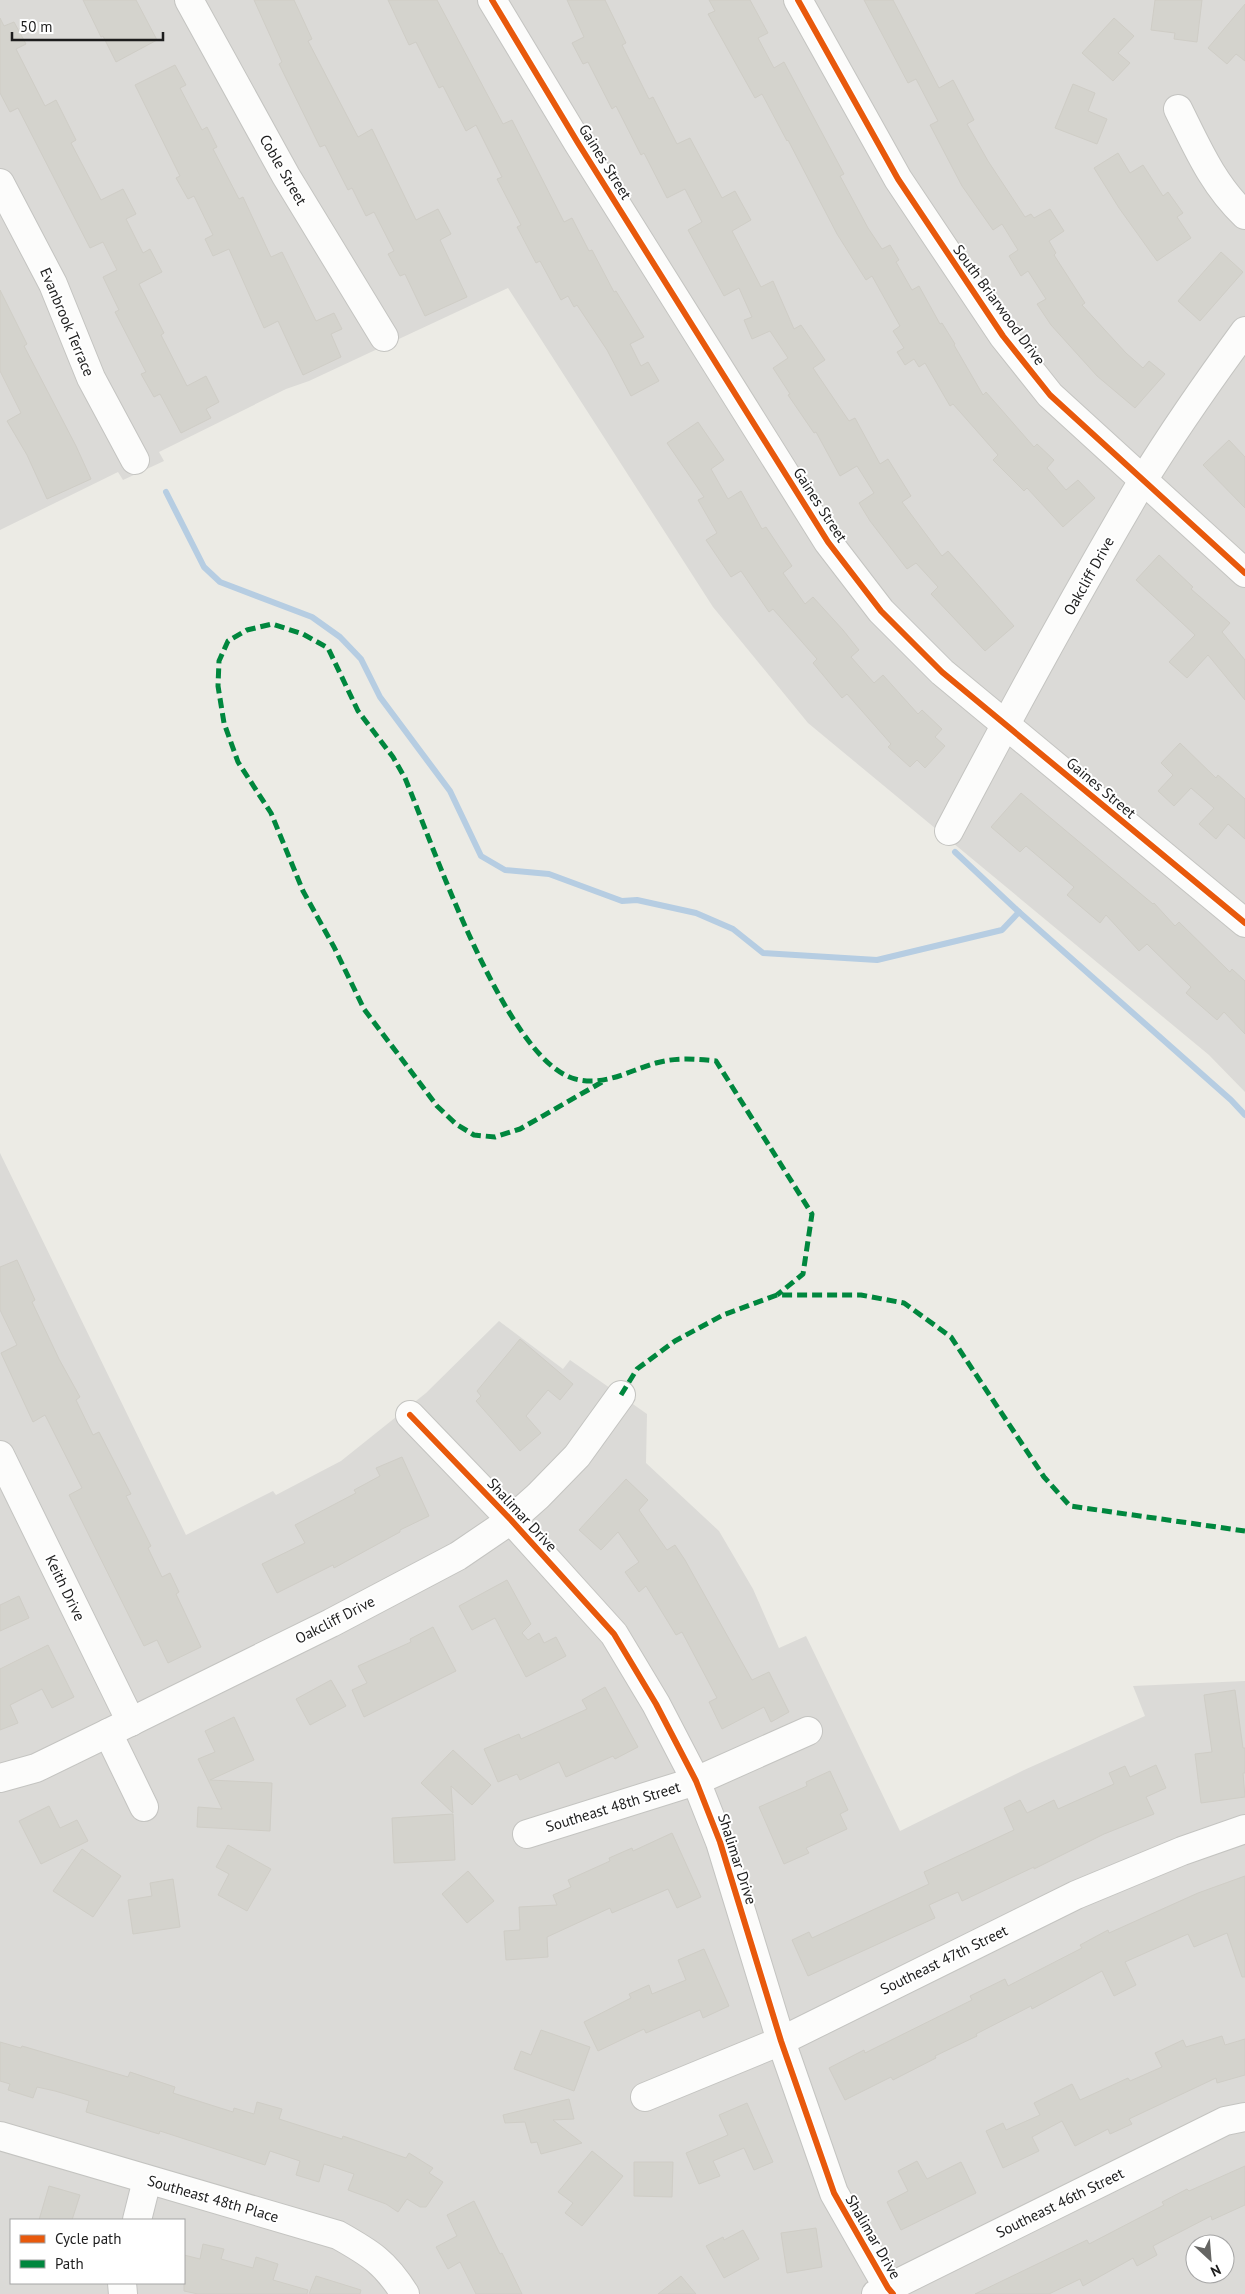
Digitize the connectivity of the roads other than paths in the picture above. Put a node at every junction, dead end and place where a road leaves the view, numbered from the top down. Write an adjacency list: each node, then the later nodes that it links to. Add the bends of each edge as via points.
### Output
1 (189, 0): 8 (street, Coble Street, via 286,176)
2 (492, 0): 12 (street, Gaines Street, via 583,152 828,542 881,611 909,640 942,672)
3 (798, 0): 10 (street, South Briarwood Drive, via 898,179 1002,336 1050,395)
4 (1178, 109): 6 (street, via 1214,179)
5 (0, 183): 9 (street, Evanbrook Terrace, via 53,284 91,378)
6 (1245, 215)
7 (1245, 331): 10 (street, Oakcliff Drive)
8 (384, 336)
9 (135, 460)
10 (1143, 481): 11 (street, South Briarwood Drive); 12 (street, Oakcliff Drive)
11 (1245, 573)
12 (1006, 724): 13 (street, Oakcliff Drive); 14 (street, Gaines Street)
13 (949, 831)
14 (1245, 923)
15 (621, 1395): 18 (street, Oakcliff Drive, via 577,1456)
16 (410, 1415): 18 (street, Shalimar Drive)
17 (0, 1455): 19 (street, Keith Drive)
18 (511, 1520): 19 (street, Oakcliff Drive, via 458,1556); 22 (street, Shalimar Drive, via 614,1634 656,1704)
19 (119, 1728): 21 (street, Oakcliff Drive, via 36,1768); 23 (street, Keith Drive)
20 (808, 1731): 22 (street, Southeast 48th Street)
21 (0, 1778)
22 (696, 1781): 25 (street, Southeast 48th Street); 26 (street, Shalimar Drive, via 720,1842)
23 (144, 1808)
24 (1245, 1829): 26 (street, Southeast 47th Street, via 1076,1895)
25 (527, 1834)
26 (781, 2041): 27 (street, Southeast 47th Street); 32 (street, Shalimar Drive, via 834,2193)
27 (645, 2097)
28 (1245, 2118): 32 (street, Southeast 46th Street, via 1225,2121)
29 (0, 2136): 30 (street, Southeast 48th Place)
30 (147, 2180): 31 (street); 33 (street, Southeast 48th Place, via 338,2235 392,2272)
31 (137, 2219)
32 (886, 2292)
33 (405, 2294)

